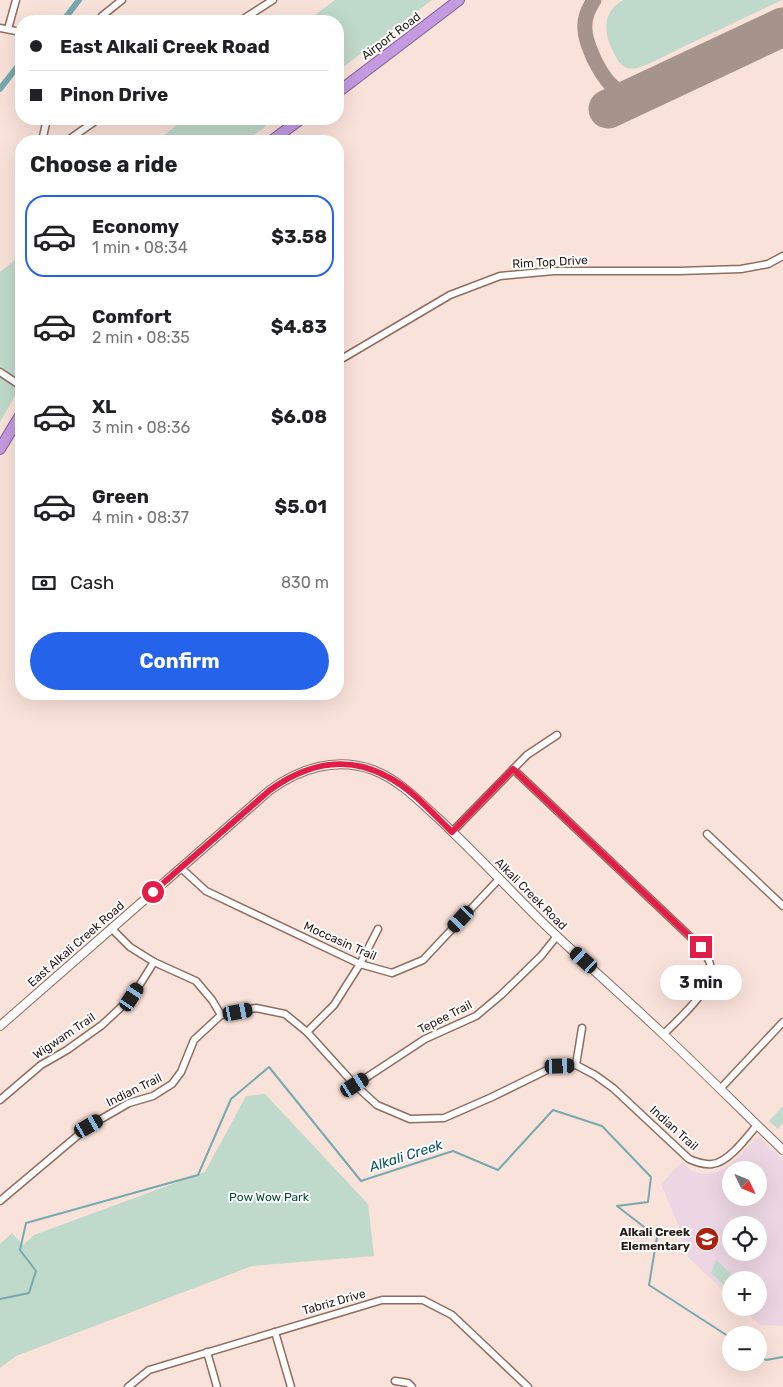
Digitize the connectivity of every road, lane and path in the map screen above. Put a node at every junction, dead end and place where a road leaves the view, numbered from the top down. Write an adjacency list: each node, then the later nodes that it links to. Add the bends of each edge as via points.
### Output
1 (16, 0): 8 (street)
2 (122, 0): 5 (street)
3 (273, 0): 6 (street)
4 (459, 0): 10 (highway, Airport Road)
5 (103, 15)
6 (249, 15)
7 (0, 28): 8 (street)
8 (8, 29): 9 (street)
9 (15, 31)
10 (344, 87)
11 (90, 125): 13 (street)
12 (293, 125): 14 (highway)
13 (75, 135)
14 (279, 135)
15 (783, 256): 16 (street, Rim Top Drive, via 768,264 741,269 554,271 500,276 450,294)
16 (344, 357)
17 (0, 372): 18 (street)
18 (15, 382)
19 (15, 424): 20 (highway)
20 (0, 450)
21 (557, 735): 23 (street, via 527,755)
22 (336, 764): 24 (street, Alkali Creek Road, via 371,769 389,777); 26 (street, East Alkali Creek Road, via 287,778)
23 (513, 769): 24 (street); 39 (street, via 701,947 710,965 709,979 700,996)
24 (452, 832): 27 (street, Alkali Creek Road)
25 (707, 834): 28 (street)
26 (181, 868): 29 (street, East Alkali Creek Road); 33 (street, Moccasin Trail, via 206,891)
27 (499, 878): 31 (street, Alkali Creek Road); 33 (street, Moccasin Trail, via 423,960 392,973)
28 (783, 906)
29 (111, 928): 32 (street, via 130,947); 36 (street, East Alkali Creek Road)
30 (378, 928): 33 (street)
31 (557, 936): 39 (street, Alkali Creek Road); 41 (street, Tepee Trail, via 502,995 476,1016 425,1039)
32 (154, 962): 34 (street, via 196,981); 43 (street, Wigwam Trail, via 132,997 102,1025 41,1065)
33 (360, 964): 38 (street, via 334,1004)
34 (221, 1015): 38 (street, via 256,1008 285,1014); 46 (street, Indian Trail, via 194,1040 181,1072 172,1084 89,1126)
35 (783, 1022): 42 (street)
36 (0, 1026)
37 (582, 1028): 40 (street)
38 (307, 1032): 41 (street)
39 (664, 1034): 42 (street, Alkali Creek Road)
40 (576, 1065): 41 (street, via 547,1070 444,1118 410,1119 377,1105); 44 (street, Indian Trail, via 613,1088 689,1159 700,1163 714,1164 728,1157)
41 (355, 1085)
42 (720, 1089): 44 (street, Alkali Creek Road)
43 (0, 1100)
44 (757, 1125): 45 (street, Alkali Creek Road)
45 (783, 1150)
46 (0, 1201)
47 (275, 1332): 48 (street, Tabriz Drive); 52 (street); 54 (street, Tabriz Drive, via 382,1300 423,1300 452,1315)
48 (208, 1352): 50 (street, Tabriz Drive, via 149,1370); 51 (street)
49 (395, 1381): 53 (street)
50 (128, 1387)
51 (216, 1387)
52 (291, 1387)
53 (412, 1387)
54 (528, 1387)

